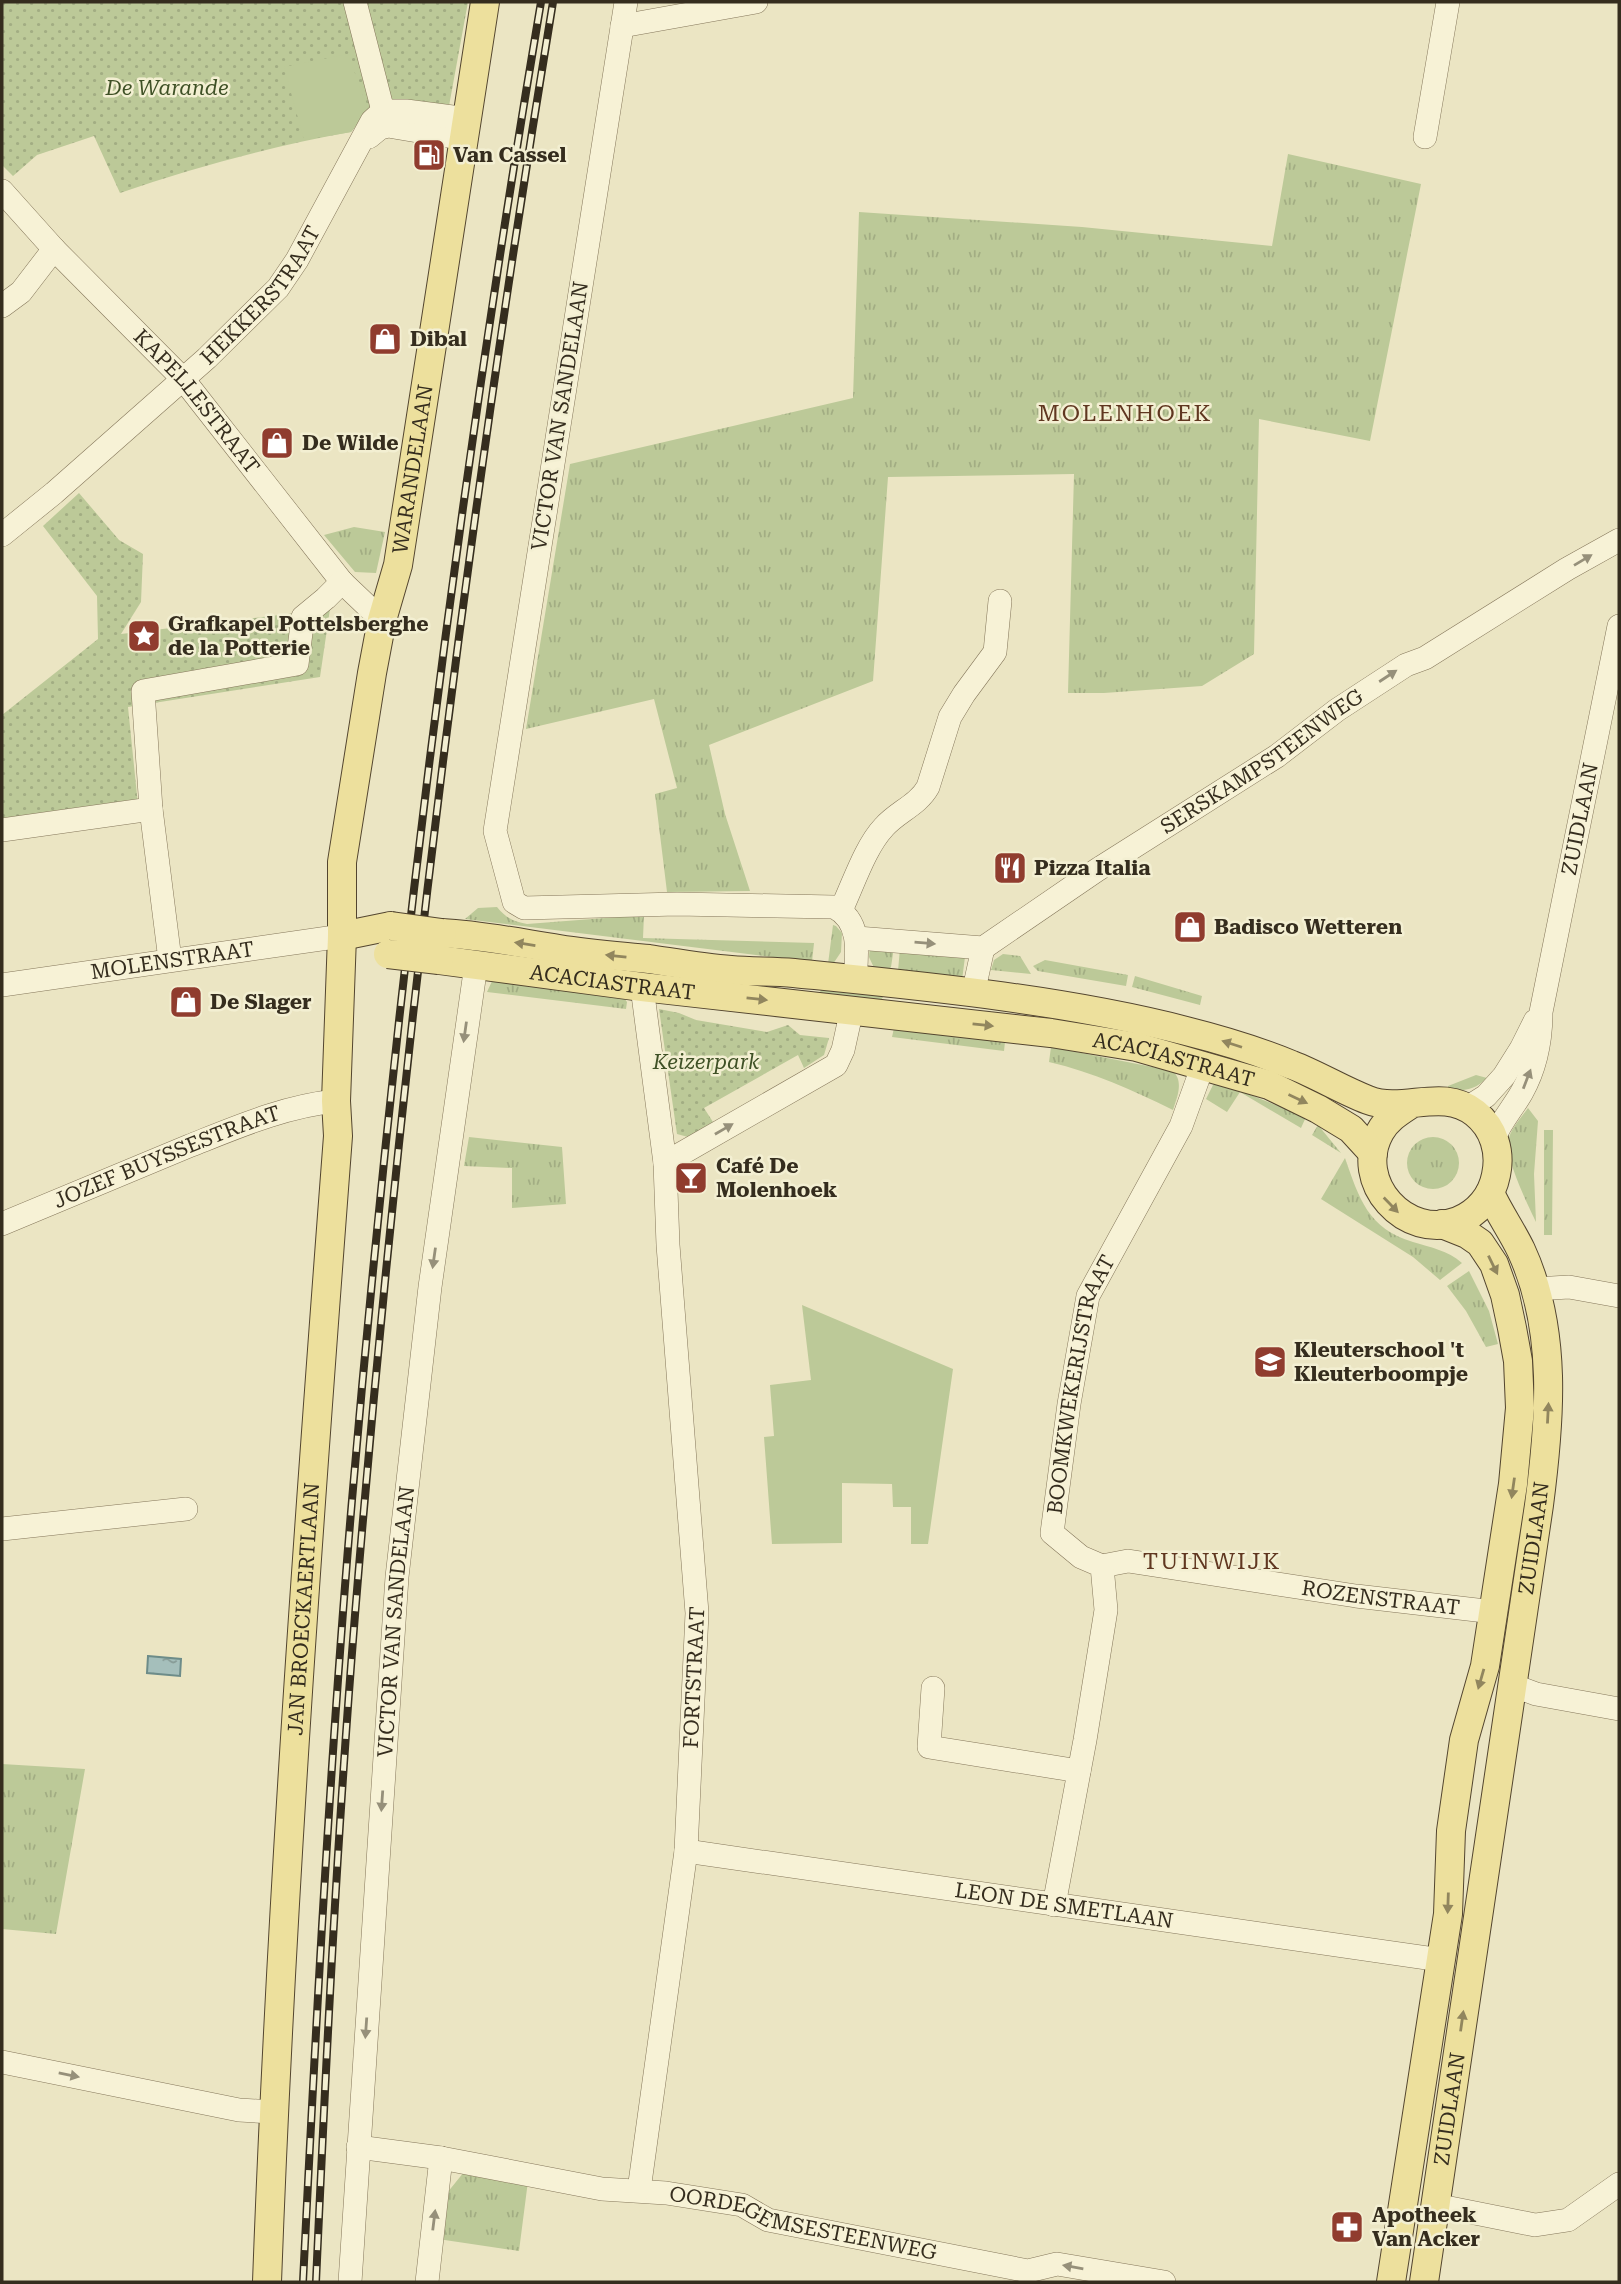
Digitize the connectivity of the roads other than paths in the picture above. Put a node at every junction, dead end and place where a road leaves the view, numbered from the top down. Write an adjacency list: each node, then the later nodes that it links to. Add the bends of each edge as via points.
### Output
1 (355, 2): 7 (street)
2 (485, 2): 8 (main road, WARANDELAAN)
3 (625, 2): 6 (street, VICTOR VAN SANDELAAN)
4 (756, 2): 6 (street)
5 (1448, 2): 9 (street)
6 (622, 26): 23 (street, VICTOR VAN SANDELAAN, via 495,831 514,902 524,908 728,904)
7 (383, 111): 8 (street, via 406,111); 10 (street, HEKKERSTRAAT, via 372,121)
8 (466, 129): 10 (street, HEKKERSTRAAT, via 388,126); 19 (main road, WARANDELAAN, via 398,565)
9 (1426, 137)
10 (362, 144): 14 (street, HEKKERSTRAAT, via 278,288)
11 (2, 191): 12 (street, KAPELLESTRAAT)
12 (54, 249): 13 (street, via 21,292); 14 (street, KAPELLESTRAAT)
13 (2, 306)
14 (183, 379): 15 (street, HEKKERSTRAAT); 17 (street, KAPELLESTRAAT)
15 (2, 535)
16 (1619, 540): 27 (street, SERSKAMPSTEENWEG, one-way to 16, via 1277,756 1406,665 1425,658)
17 (342, 582): 19 (street, KAPELLESTRAAT); 21 (street, via 303,617 297,664 143,691)
18 (1000, 601): 23 (street, via 995,652 950,717 928,787 878,834)
19 (382, 621): 24 (main road, WARANDELAAN, via 342,862)
20 (1619, 626): 36 (street, ZUIDLAAN)
21 (151, 808): 22 (street); 29 (street)
22 (2, 830)
23 (841, 910): 25 (street)
24 (342, 936): 26 (main road, ACACIASTRAAT, bridge); 29 (street, MOLENSTRAAT); 38 (main road, JAN BROECKAERTLAAN)
25 (857, 938): 27 (street, one-way to 27); 31 (street)
26 (440, 946): 28 (main road, ACACIASTRAAT, one-way to 26); 30 (main road, ACACIASTRAAT)
27 (983, 948): 34 (street)
28 (648, 959): 31 (main road, ACACIASTRAAT); 33 (main road)
29 (170, 960): 32 (street, MOLENSTRAAT)
30 (476, 965): 33 (main road, ACACIASTRAAT); 64 (street, VICTOR VAN SANDELAAN, one-way to 64, via 430,1287 397,1577)
31 (855, 980): 34 (main road, ACACIASTRAAT)
32 (2, 985)
33 (642, 987): 35 (main road, ACACIASTRAAT, one-way to 35); 43 (street, FORTSTRAAT)
34 (973, 994): 39 (main road, ACACIASTRAAT, one-way to 34, via 1369,1101 1291,1064 1186,1031 1069,1007)
35 (852, 1009): 37 (main road, ACACIASTRAAT, one-way to 37, via 1051,1033 1137,1047); 43 (street, one-way to 35, via 836,1065 844,1050)
36 (1541, 1012): 40 (street, ZUIDLAAN, via 1504,1076); 41 (street, ZUIDLAAN, one-way to 36, via 1523,1090 1536,1055)
37 (1203, 1065): 42 (main road, ACACIASTRAAT, one-way to 42, via 1269,1085 1318,1108 1351,1129); 51 (street, BOOMKWEKERIJSTRAAT, via 1181,1126 1088,1296 1052,1533 1081,1557)
38 (336, 1101): 45 (street, JOZEF BUYSSESTRAAT, via 259,1119); 63 (main road, JAN BROECKAERTLAAN, via 338,1136)
39 (1410, 1104): 40 (main road, ACACIASTRAAT, via 1443,1100); 42 (main road, via 1380,1133)
40 (1467, 1108): 41 (main road)
41 (1494, 1138): 44 (main road, via 1498,1165)
42 (1373, 1153): 46 (main road, one-way to 46, via 1381,1195 1395,1211 1414,1222)
43 (665, 1163): 58 (street, FORTSTRAAT, via 696,1613)
44 (1490, 1193): 46 (main road, via 1473,1213); 47 (main road, ZUIDLAAN, via 1521,1249)
45 (2, 1224)
46 (1442, 1224): 52 (main road, ZUIDLAAN, one-way to 52, via 1480,1243 1494,1264 1518,1361 1518,1444)
47 (1535, 1289): 48 (street, via 1569,1287); 53 (main road, ZUIDLAAN, one-way to 47, via 1539,1505 1548,1405 1545,1337)
48 (1619, 1296)
49 (186, 1508): 50 (street)
50 (2, 1529)
51 (1102, 1566): 52 (street, ROZENSTRAAT, via 1128,1561); 56 (street, via 1106,1610)
52 (1494, 1612): 57 (main road, ZUIDLAAN, one-way to 57)
53 (1512, 1685): 55 (street, via 1536,1695); 59 (main road, ZUIDLAAN)
54 (933, 1688): 56 (street, via 929,1747)
55 (1619, 1709)
56 (1079, 1772): 60 (street)
57 (1457, 1790): 59 (main road, ZUIDLAAN, via 1477,1786 1486,1797 1478,1867); 61 (main road, ZUIDLAAN, one-way to 61)
58 (686, 1852): 60 (street, LEON DE SMETLAAN); 68 (street, FORTSTRAAT)
59 (1482, 1892): 69 (main road, ZUIDLAAN, one-way to 59)
60 (1054, 1905): 61 (street, LEON DE SMETLAAN)
61 (1441, 1960): 65 (main road, ZUIDLAAN)
62 (2, 2062): 63 (street, one-way to 63, via 239,2110)
63 (273, 2112): 70 (main road, JAN BROECKAERTLAAN)
64 (358, 2147): 66 (street, OORDEGEMSESTEENWEG); 71 (street, VICTOR VAN SANDELAAN)
65 (1410, 2157): 74 (main road, ZUIDLAAN); 75 (main road, ZUIDLAAN, via 1419,2170 1420,2186)
66 (441, 2158): 68 (street, OORDEGEMSESTEENWEG, via 602,2189); 72 (street, one-way to 66)
67 (1619, 2184): 69 (street, via 1568,2220 1535,2225)
68 (639, 2190): 73 (street, OORDEGEMSESTEENWEG, one-way to 68, via 1057,2264 1028,2271 768,2220 742,2205)
69 (1435, 2205): 76 (main road, ZUIDLAAN)
70 (268, 2282)
71 (350, 2282)
72 (427, 2282)
73 (1164, 2282)
74 (1391, 2282)
75 (1410, 2282)
76 (1424, 2282)

